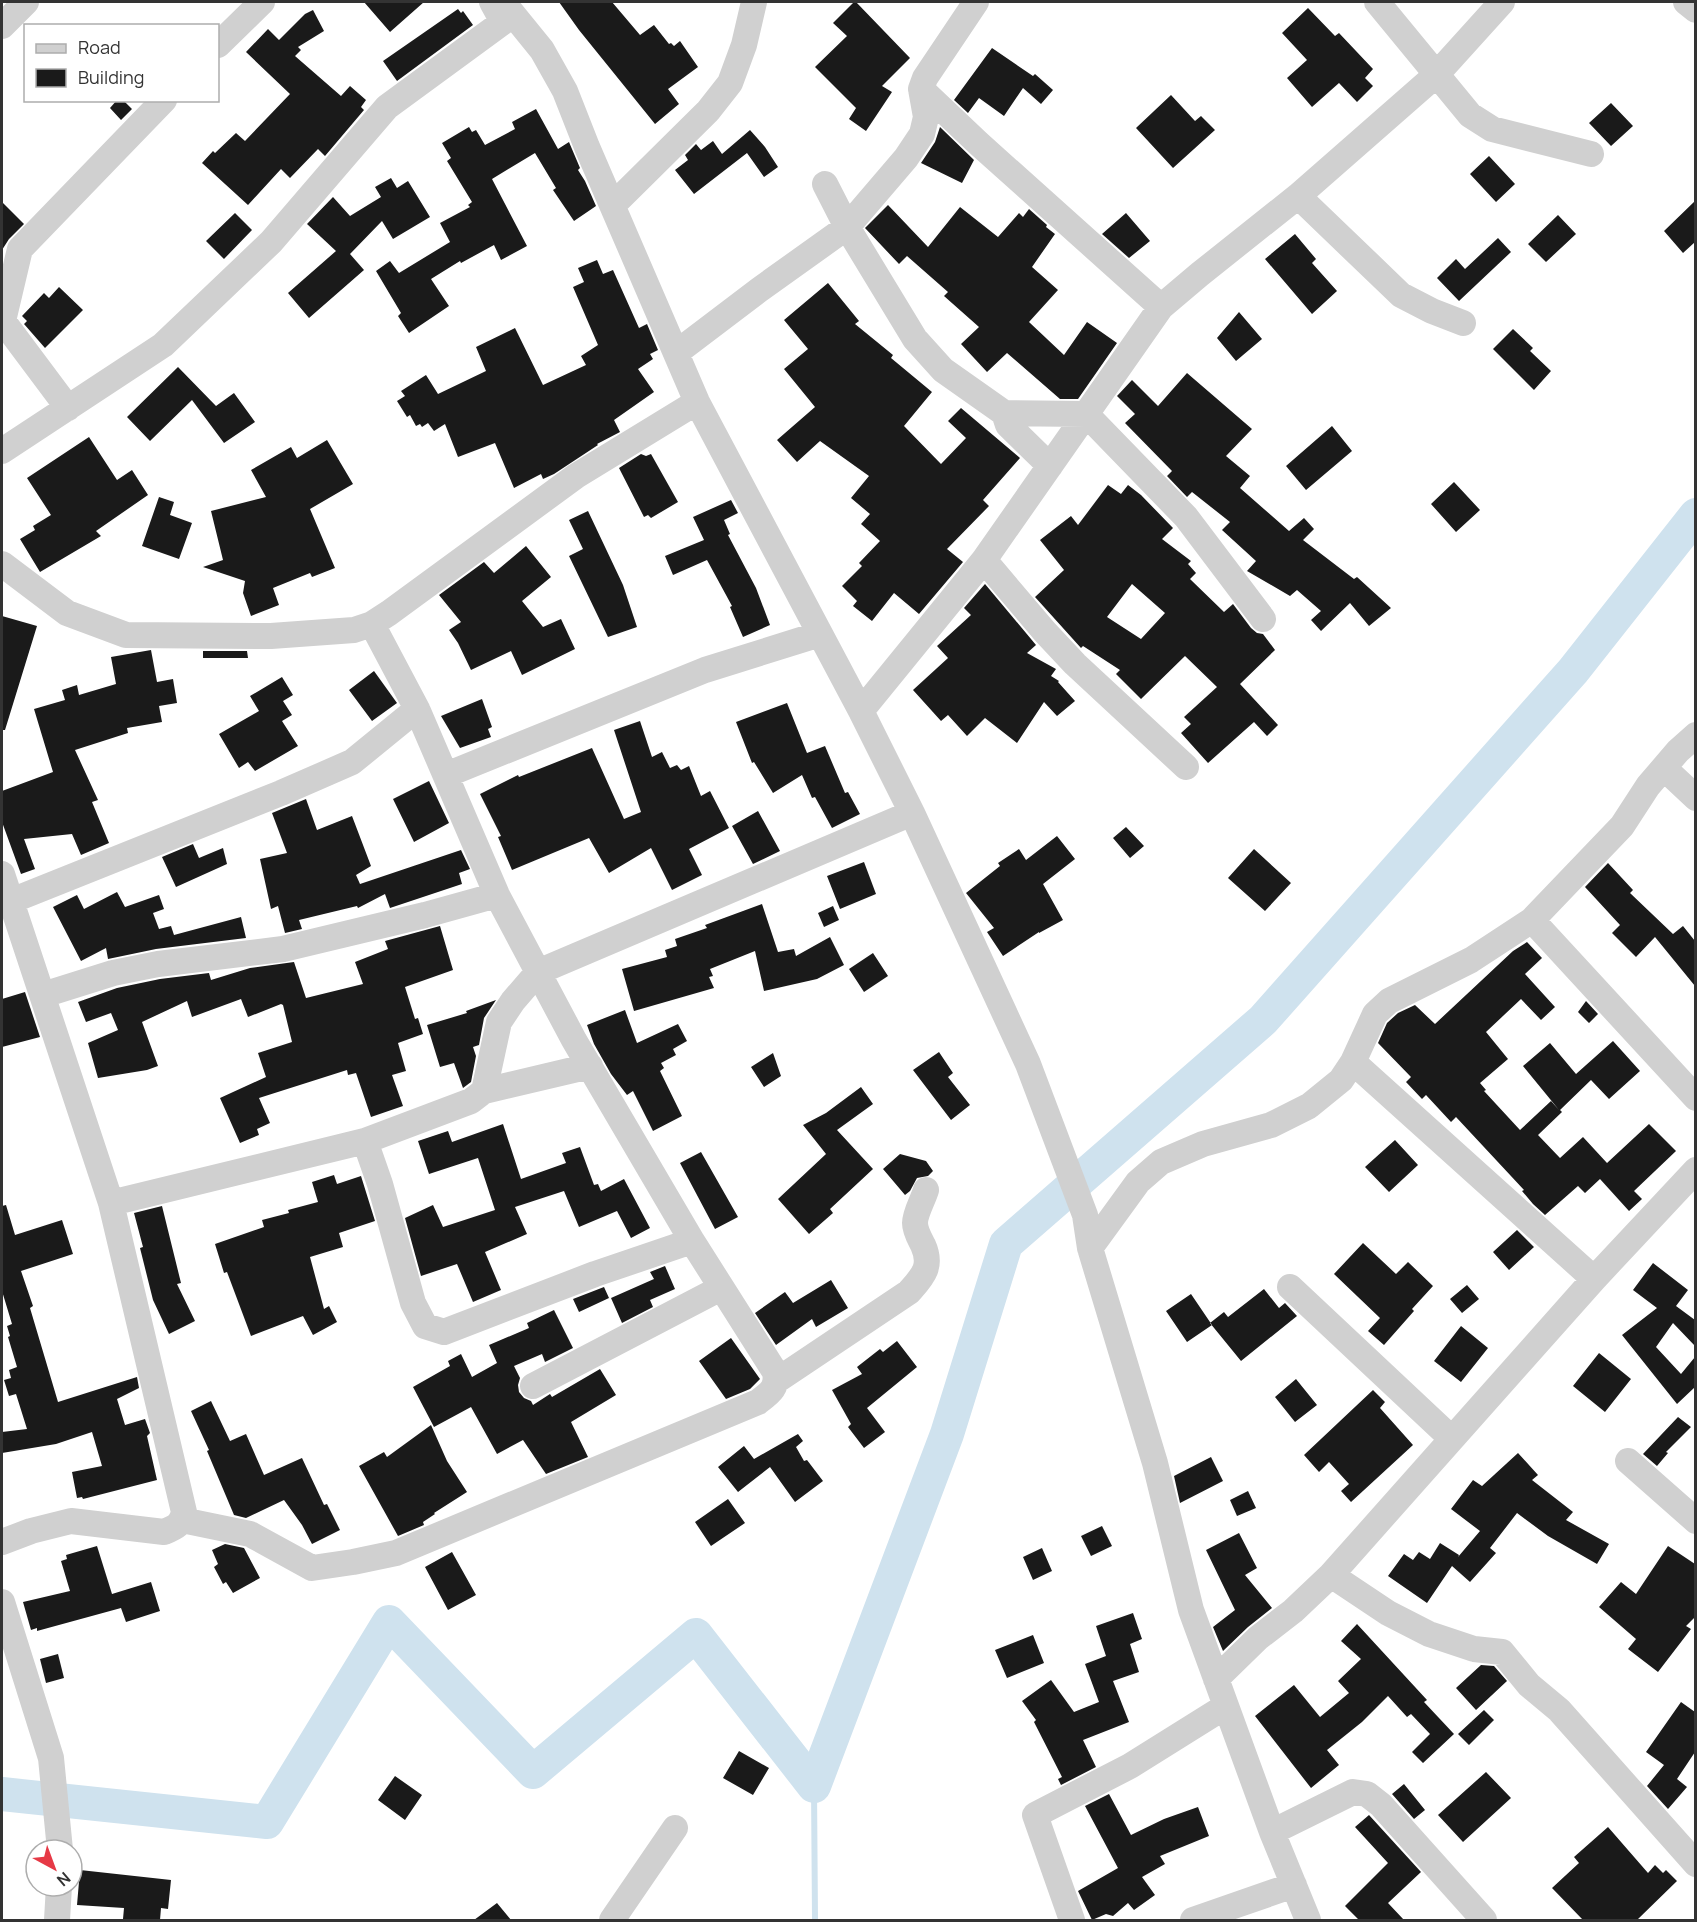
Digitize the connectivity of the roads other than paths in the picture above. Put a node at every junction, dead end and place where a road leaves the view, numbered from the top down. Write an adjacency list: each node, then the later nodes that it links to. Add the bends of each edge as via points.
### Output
1 (26, 2): 11 (street)
2 (262, 2): 12 (street)
3 (492, 2): 25 (street, via 503,22 387,107 271,242 163,345)
4 (503, 2): 19 (street, via 542,50 565,91)
5 (754, 2): 19 (street, via 730,83 708,111)
6 (976, 2): 14 (street)
7 (1377, 2): 13 (street)
8 (1502, 2): 13 (street)
9 (1686, 2): 10 (street)
10 (1695, 10)
11 (2, 26)
12 (219, 44)
13 (1436, 75): 16 (street, via 1470,115 1492,129); 18 (street)
14 (921, 89): 20 (street, via 926,117 922,134); 21 (street)
15 (162, 102): 25 (street, via 21,249 3,321)
16 (1591, 154)
17 (825, 184): 20 (street)
18 (1298, 196): 21 (street); 22 (street, via 1401,295)
19 (613, 205): 23 (street)
20 (847, 227): 23 (street); 26 (street, via 915,339 944,370)
21 (1161, 308): 27 (street)
22 (1463, 323)
23 (676, 353): 24 (street)
24 (697, 402): 33 (street, via 576,476); 34 (street)
25 (68, 408): 28 (street)
26 (1004, 413): 27 (street); 29 (street, via 1008,425)
27 (1086, 414): 29 (street); 32 (street, via 1186,517)
28 (2, 451)
29 (1050, 466): 30 (street)
30 (984, 560): 36 (street); 38 (street, via 1075,664)
31 (2, 564): 33 (street, via 67,613 126,635 271,636 354,630)
32 (1263, 619)
33 (372, 624): 35 (street)
34 (820, 634): 36 (street); 40 (street, via 705,670)
35 (417, 710): 40 (street); 45 (street, via 352,762)
36 (861, 711): 42 (street)
37 (1695, 735): 39 (street)
38 (1186, 767)
39 (1664, 768): 41 (street); 46 (street, via 1622,826)
40 (446, 775): 44 (street)
41 (1695, 798)
42 (912, 813): 47 (street); 58 (street, via 1028,1064 1085,1215)
43 (2, 874): 45 (street)
44 (497, 895): 47 (street); 48 (street, via 283,949 158,963)
45 (11, 901): 48 (street)
46 (1532, 920): 49 (street, via 1471,960 1389,1000 1375,1014); 52 (street)
47 (538, 972): 50 (street); 51 (street, via 499,1022)
48 (43, 994): 56 (street)
49 (1353, 1062): 58 (street, via 1341,1080 1309,1106 1270,1125 1203,1144 1161,1162 1138,1182); 59 (street)
50 (590, 1066): 51 (street); 57 (street)
51 (484, 1091): 53 (street, via 471,1101)
52 (1695, 1098)
53 (365, 1141): 56 (street); 57 (street, via 413,1303 425,1326 444,1332)
54 (1695, 1170): 59 (street)
55 (926, 1190): 62 (street, via 915,1222 925,1249 925,1273 909,1292)
56 (111, 1203): 66 (street, via 184,1512)
57 (692, 1241): 61 (street)
58 (1090, 1248): 71 (street, via 1155,1463 1191,1610)
59 (1594, 1279): 64 (street)
60 (1290, 1287): 64 (street)
61 (721, 1288): 62 (street, via 775,1372); 63 (street)
62 (776, 1382): 66 (street, via 773,1391 758,1402 396,1553 312,1568 250,1534)
63 (533, 1386)
64 (1451, 1438): 69 (street)
65 (1628, 1461): 67 (street)
66 (182, 1520): 68 (street, via 178,1527 164,1532 71,1521)
67 (1695, 1521)
68 (2, 1542)
69 (1331, 1575): 71 (street); 76 (street, via 1388,1613 1430,1634 1474,1649 1502,1652 1529,1684 1559,1710)
70 (2, 1602): 75 (street, via 51,1758)
71 (1216, 1679): 72 (street)
72 (1226, 1706): 74 (street); 81 (street, via 1130,1766 1035,1815)
73 (675, 1827): 80 (street)
74 (1272, 1832): 77 (street); 84 (street, via 1353,1792 1367,1794)
75 (59, 1838)
76 (1695, 1864)
77 (1294, 1885): 82 (street); 83 (street)
78 (58, 1898): 79 (street)
79 (57, 1920)
80 (612, 1920)
81 (1072, 1920)
82 (1193, 1920)
83 (1308, 1920)
84 (1484, 1920)

